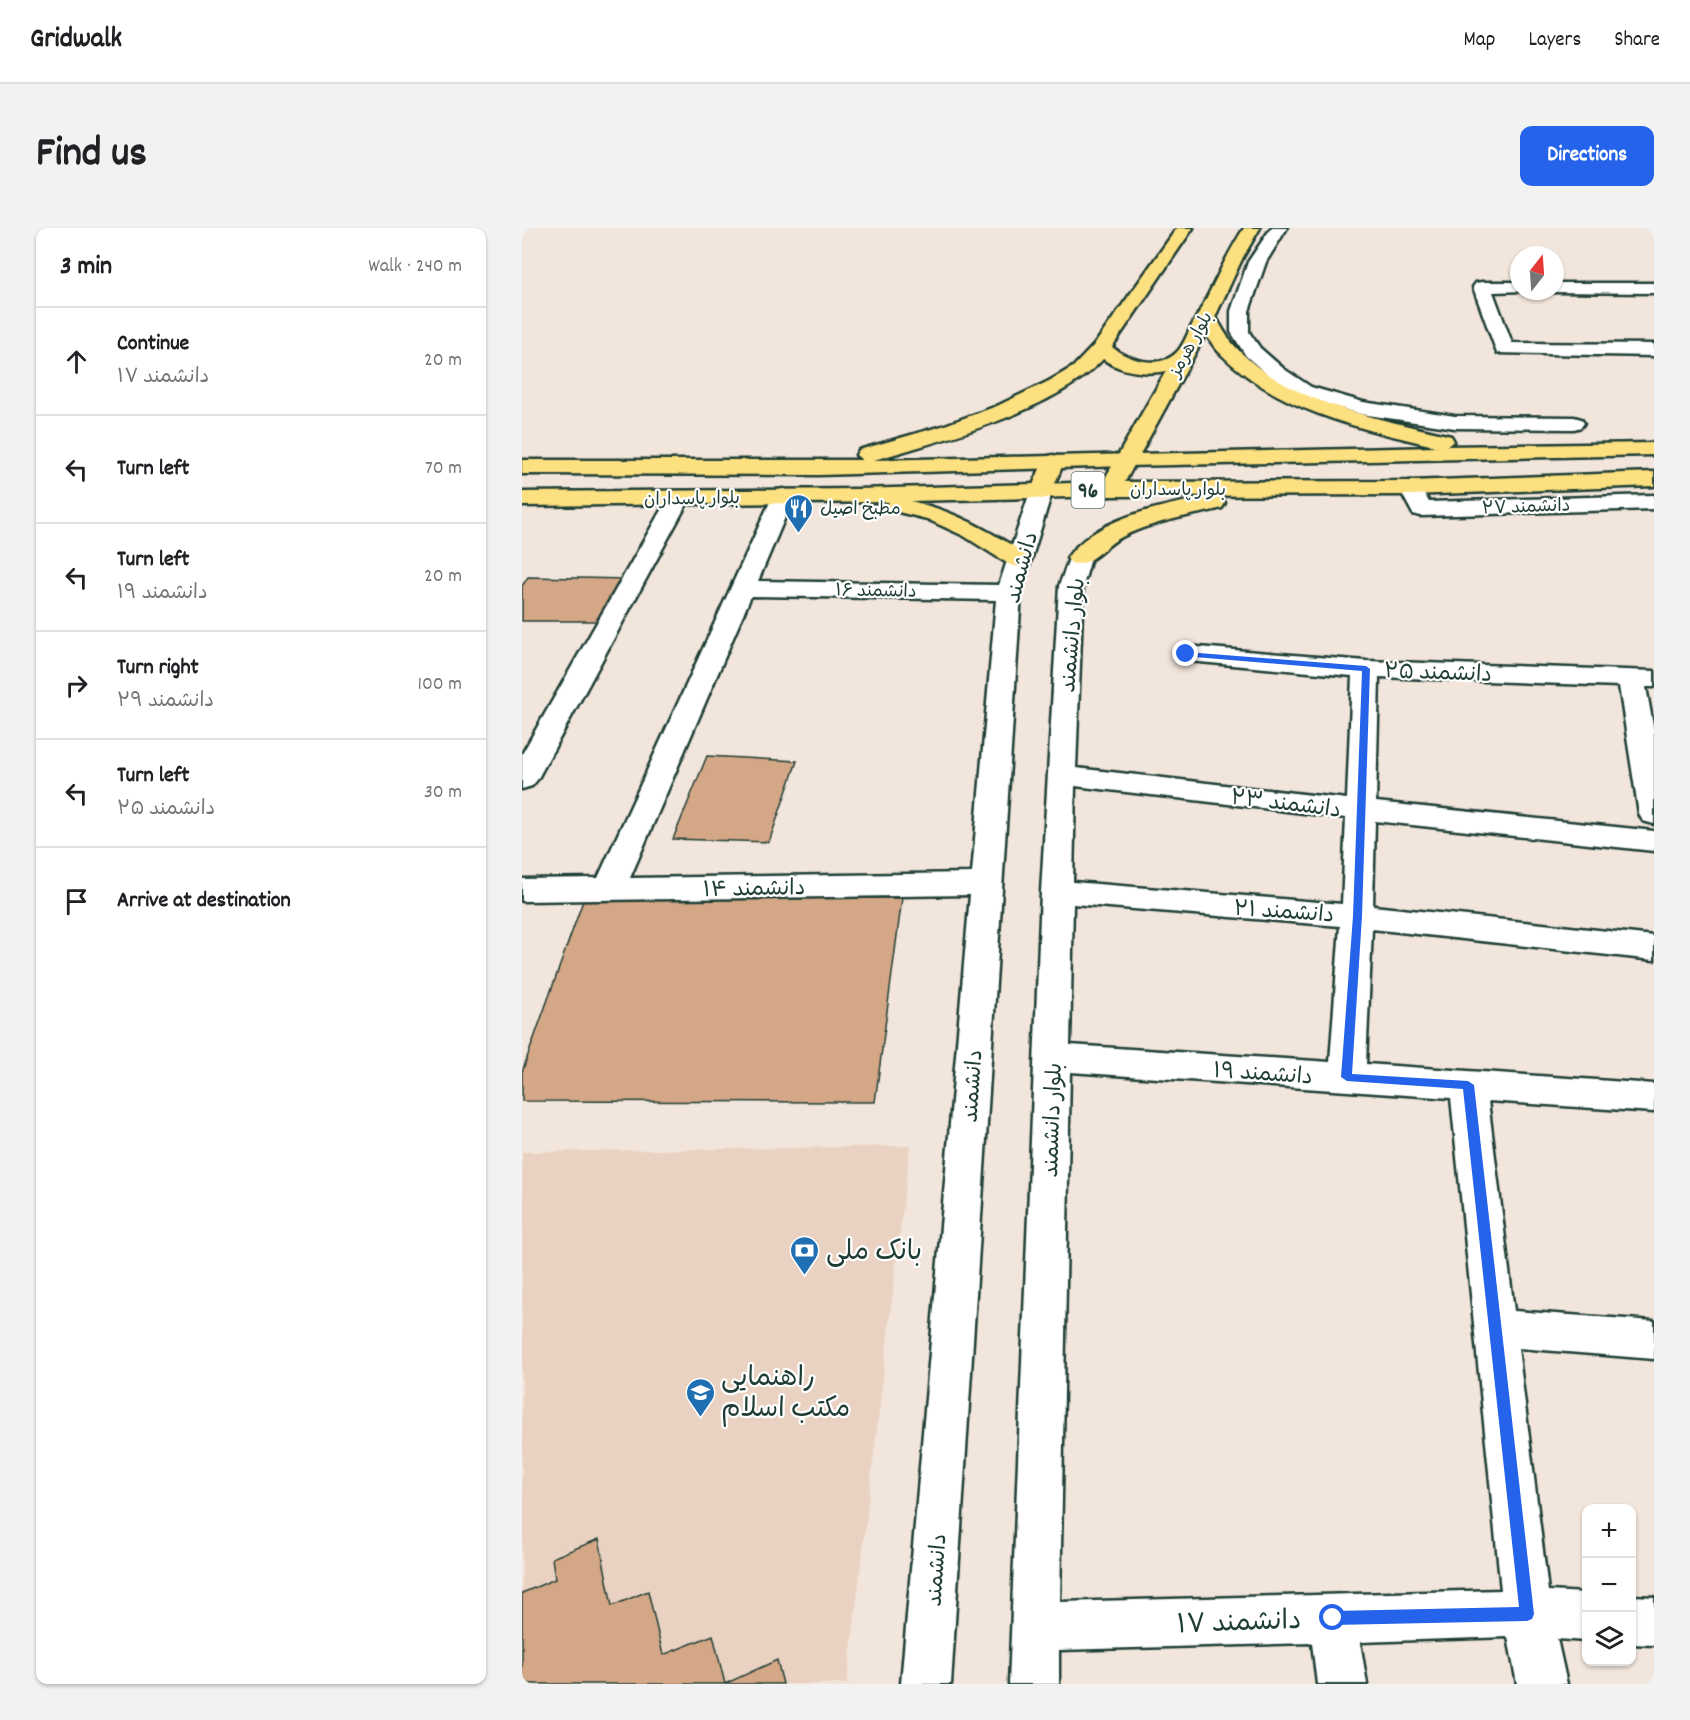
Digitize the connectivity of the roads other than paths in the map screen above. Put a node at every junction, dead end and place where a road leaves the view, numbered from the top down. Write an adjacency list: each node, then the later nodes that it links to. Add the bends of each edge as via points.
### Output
1 (1185, 228): 8 (main road)
2 (1252, 228): 7 (main road, بلوار هرمز)
3 (1279, 228): 11 (street, via 1257,262 1240,311 1240,332 1253,352 1304,391 1362,408 1455,423)
4 (1510, 287): 9 (street, via 1482,287 1504,350)
5 (1564, 288): 6 (street)
6 (1654, 288)
7 (1206, 317): 10 (main road, بلوار هرمز); 13 (main road, via 1228,350 1294,397 1341,416)
8 (1102, 348): 10 (main road, via 1112,358 1133,365 1160,366); 16 (main road, via 1082,370 1027,399 912,442)
9 (1654, 350)
10 (1183, 357): 14 (main road, بلوار هرمز)
11 (1574, 423)
12 (1654, 449): 13 (main road, بلوار پاسداران / 96)
13 (1491, 452): 14 (main road, بلوار پاسداران / 96)
14 (1126, 459): 17 (main road, بلوار پاسداران / 96); 20 (main road, بلوار هرمز)
15 (522, 467): 16 (main road, بلوار پاسداران / 96)
16 (819, 468): 17 (main road, بلوار پاسداران / 96)
17 (1047, 477): 20 (main road, بلوار پاسداران / 96); 23 (main road, بلوار پاسداران / 96); 28 (street, دانشمند)
18 (1654, 478): 19 (main road, بلوار پاسداران / 96)
19 (1410, 488): 21 (main road, بلوار پاسداران / 96); 26 (street, دانشمند ۲۷, via 1421,509)
20 (1110, 489): 21 (main road, بلوار پاسداران / 96)
21 (1280, 490): 27 (main road, via 1122,526 1095,541)
22 (783, 496): 23 (main road, بلوار پاسداران / 96); 24 (main road, بلوار پاسداران / 96); 29 (street)
23 (858, 496): 28 (main road, via 935,514 972,531)
24 (679, 498): 25 (main road, بلوار پاسداران / 96); 34 (street)
25 (522, 499)
26 (1654, 502)
27 (1079, 558): 33 (street, بلوار دانشمند, via 1071,586)
28 (1014, 576): 29 (street, دانشمند ۱۶); 38 (street, دانشمند)
29 (742, 588): 39 (street)
30 (1186, 654): 31 (street, دانشمند ۲۵)
31 (1366, 669): 32 (street, دانشمند ۲۵); 36 (street)
32 (1642, 679): 35 (street)
33 (1061, 775): 36 (street, دانشمند ۲۳); 41 (street, بلوار دانشمند)
34 (522, 780)
35 (1653, 803)
36 (1359, 810): 37 (street, دانشمند ۲۳); 42 (street)
37 (1654, 841)
38 (987, 884): 39 (street, دانشمند ۱۴); 56 (street, دانشمند)
39 (609, 889): 40 (street, دانشمند ۱۴)
40 (522, 890)
41 (1057, 892): 42 (street, دانشمند ۲۱); 44 (street, بلوار دانشمند)
42 (1357, 916): 43 (street, دانشمند ۲۱); 45 (street)
43 (1654, 948)
44 (1052, 1057): 45 (street, دانشمند ۱۹); 55 (street, بلوار دانشمند)
45 (1347, 1077): 46 (street, دانشمند ۱۹)
46 (1468, 1085): 47 (street, دانشمند ۱۹); 48 (street)
47 (1654, 1098)
48 (1495, 1328): 49 (street); 50 (street)
49 (1654, 1340)
50 (1527, 1614): 51 (street, دانشمند ۱۷); 52 (street, دانشمند ۱۷); 59 (street)
51 (1582, 1617)
52 (1333, 1618): 55 (street, دانشمند ۱۷); 58 (street)
53 (1636, 1620): 54 (street)
54 (1654, 1622)
55 (1036, 1627): 57 (street, بلوار دانشمند)
56 (926, 1684)
57 (1034, 1684)
58 (1342, 1684)
59 (1542, 1684)

